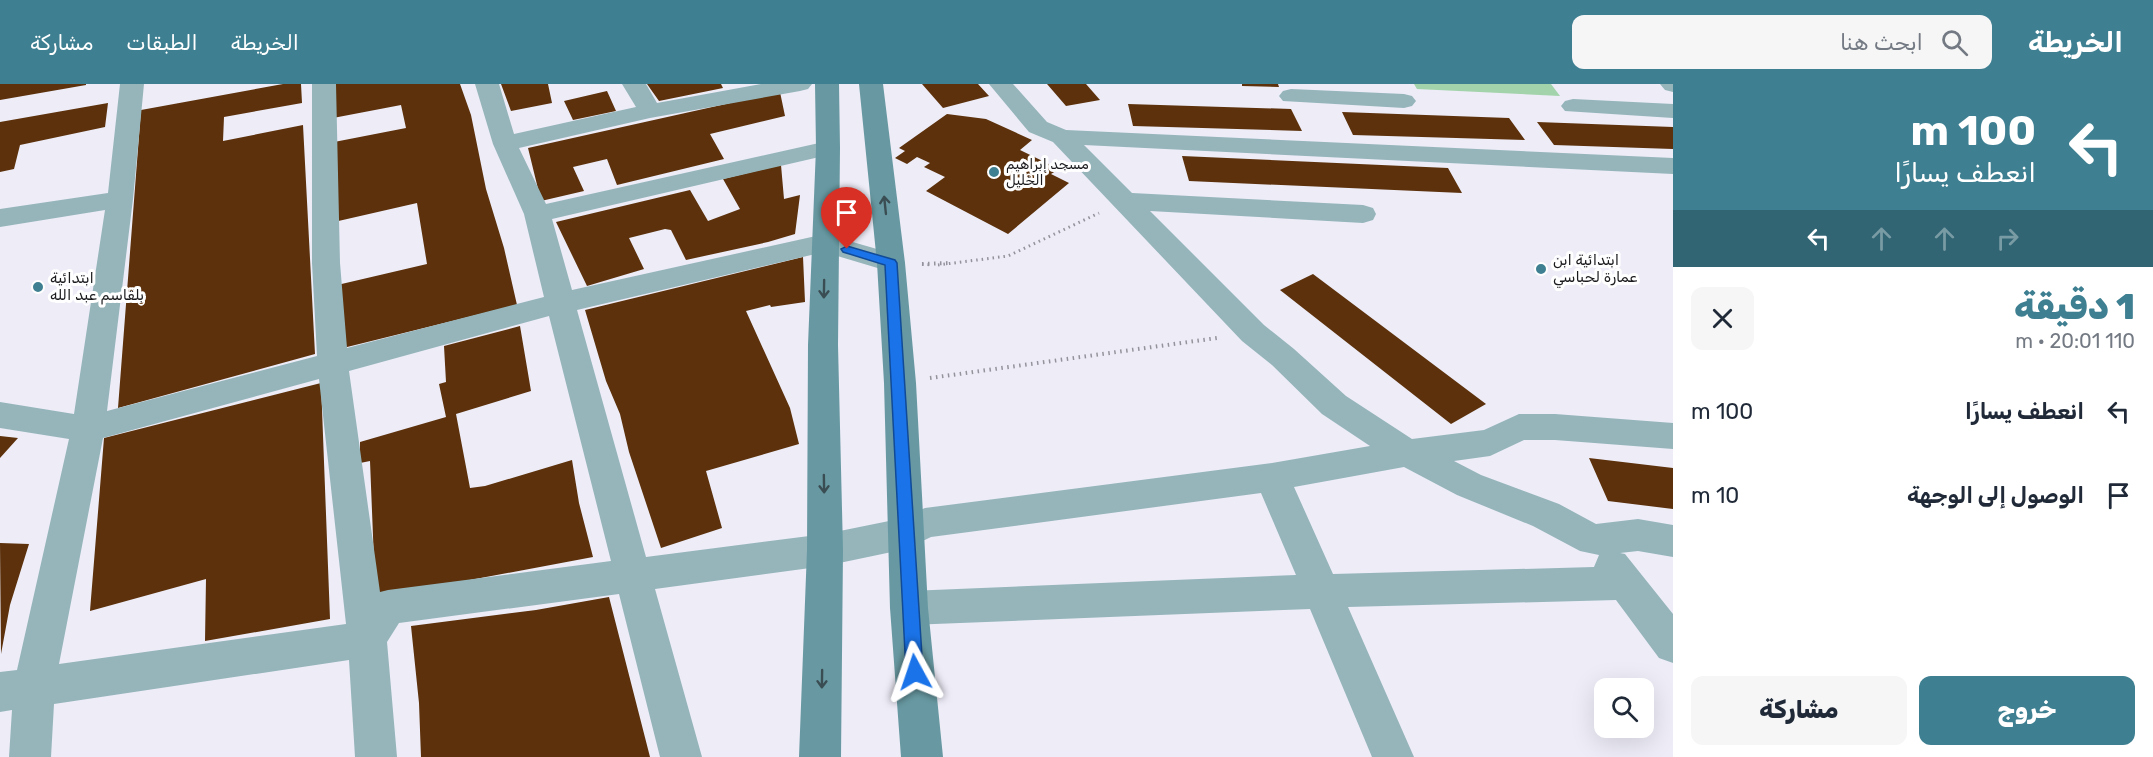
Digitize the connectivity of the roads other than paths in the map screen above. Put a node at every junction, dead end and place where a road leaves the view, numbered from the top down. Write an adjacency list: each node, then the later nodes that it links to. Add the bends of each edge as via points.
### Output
1 (132, 84): 18 (street)
2 (324, 84): 26 (street)
3 (487, 84): 15 (street)
4 (634, 84): 11 (street)
5 (800, 84): 11 (street)
6 (827, 84): 16 (main road)
7 (871, 84): 24 (main road, one-way to 7)
8 (1001, 84): 14 (street, via 1038,127)
9 (1404, 101): 13 (street)
10 (1573, 106): 12 (street)
11 (650, 111): 15 (street)
12 (1673, 111)
13 (1299, 115): 14 (street); 17 (street)
14 (1062, 137): 19 (street)
15 (505, 144): 20 (street)
16 (828, 148): 20 (street); 23 (main road)
17 (1673, 166)
18 (120, 199): 22 (street); 28 (street)
19 (1123, 201): 21 (street); 30 (street, via 1253,333 1334,405)
20 (537, 214): 25 (street)
21 (1363, 214)
22 (0, 218)
23 (825, 243): 24 (street); 25 (street); 35 (main road, one-way to 35)
24 (891, 263): 32 (main road)
25 (561, 303): 26 (street); 36 (street)
26 (333, 365): 28 (street); 40 (street)
27 (0, 416): 28 (street)
28 (88, 429): 42 (street)
29 (1673, 436): 30 (street, via 1519,427 1490,443)
30 (1407, 453): 31 (street); 33 (street)
31 (1272, 477): 32 (street, via 925,523); 38 (street)
32 (906, 533): 35 (street); 39 (main road)
33 (1593, 540): 34 (street, via 1638,535); 37 (street)
34 (1673, 542)
35 (825, 550): 36 (street); 46 (main road, one-way to 46)
36 (634, 574): 40 (street, via 388,607); 45 (street)
37 (1625, 583): 38 (street); 41 (street)
38 (1322, 591): 39 (street); 48 (street)
39 (909, 608): 47 (main road)
40 (367, 639): 42 (street); 44 (street)
41 (1673, 645)
42 (17, 688): 43 (street)
43 (30, 757)
44 (376, 757)
45 (681, 757)
46 (820, 757)
47 (922, 757)
48 (1393, 757)

